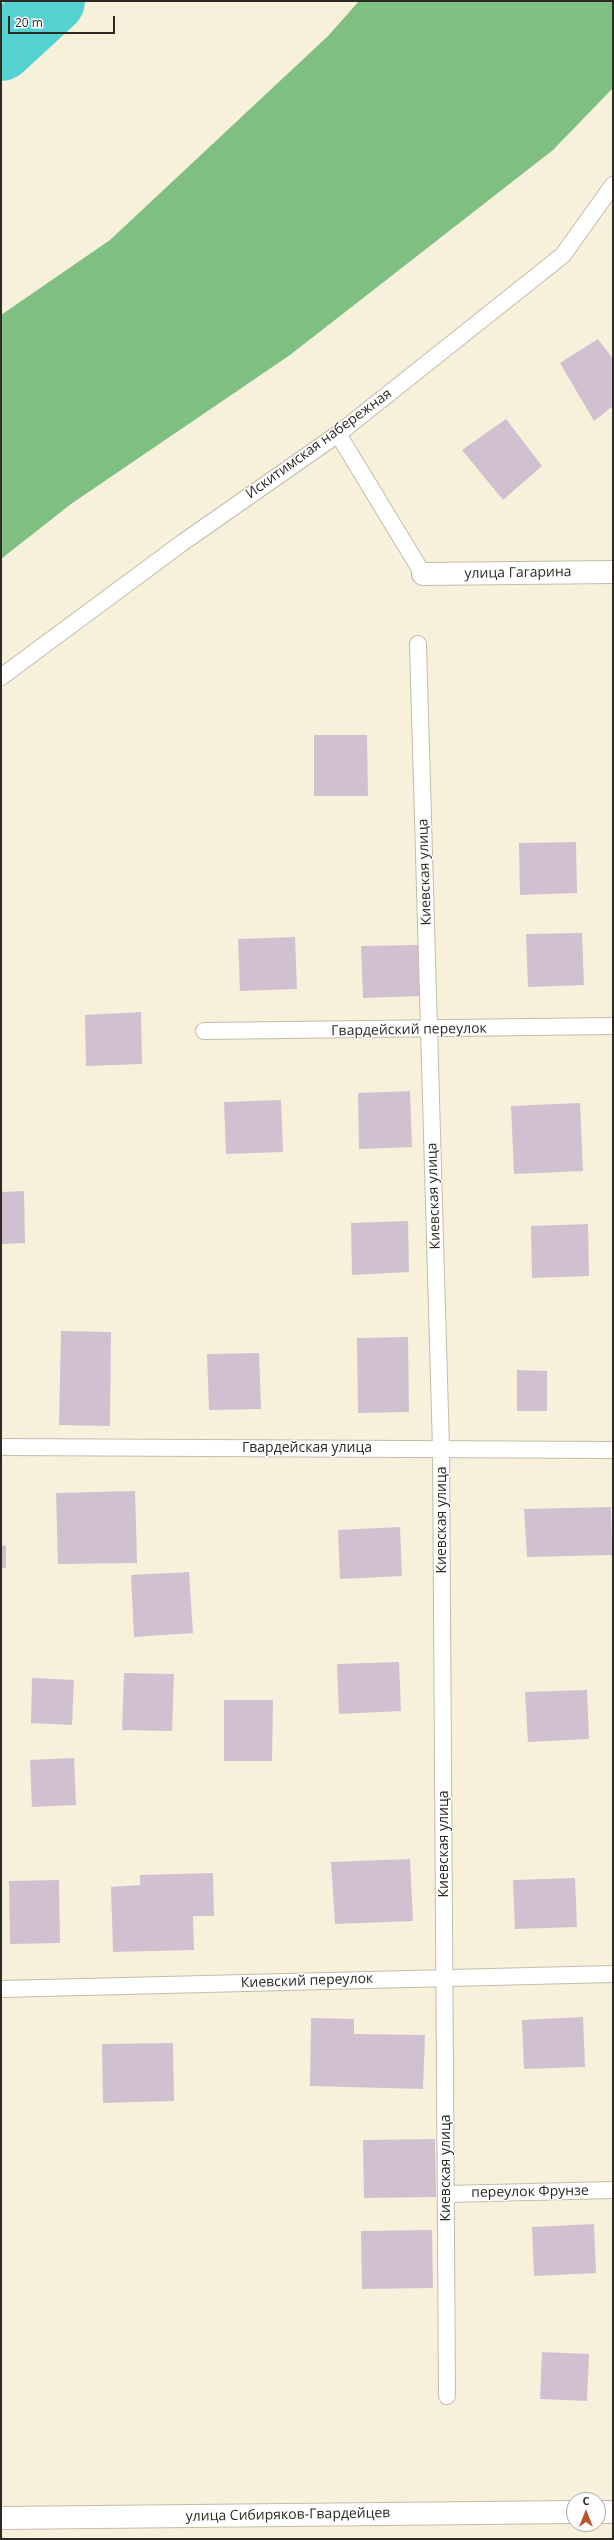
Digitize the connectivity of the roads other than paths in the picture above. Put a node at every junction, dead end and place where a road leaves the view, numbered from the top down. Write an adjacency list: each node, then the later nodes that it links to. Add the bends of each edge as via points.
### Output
1 (613, 185): 2 (lane, Искитимская набережная, via 563,255)
2 (338, 434): 4 (lane); 6 (lane, Искитимская набережная, via 182,543)
3 (613, 572): 4 (main road, улица Гагарина)
4 (423, 574)
5 (418, 644): 8 (lane, Киевская улица)
6 (1, 678)
7 (613, 1026): 8 (lane, Гвардейский переулок)
8 (430, 1030): 9 (lane, Гвардейский переулок); 11 (lane, Киевская улица)
9 (204, 1031)
10 (1, 1448): 11 (lane, Гвардейская улица)
11 (441, 1449): 12 (lane, Гвардейская улица); 14 (lane, Киевская улица)
12 (613, 1450)
13 (613, 1974): 14 (lane, Киевский переулок)
14 (445, 1977): 15 (lane, Киевский переулок); 17 (lane, Киевская улица)
15 (1, 1989)
16 (613, 2190): 17 (lane, переулок Фрунзе)
17 (447, 2194): 18 (lane, Киевская улица)
18 (446, 2396)
19 (566, 2512): 20 (main road, улица Сибиряков-Гвардейцев)
20 (1, 2518)

